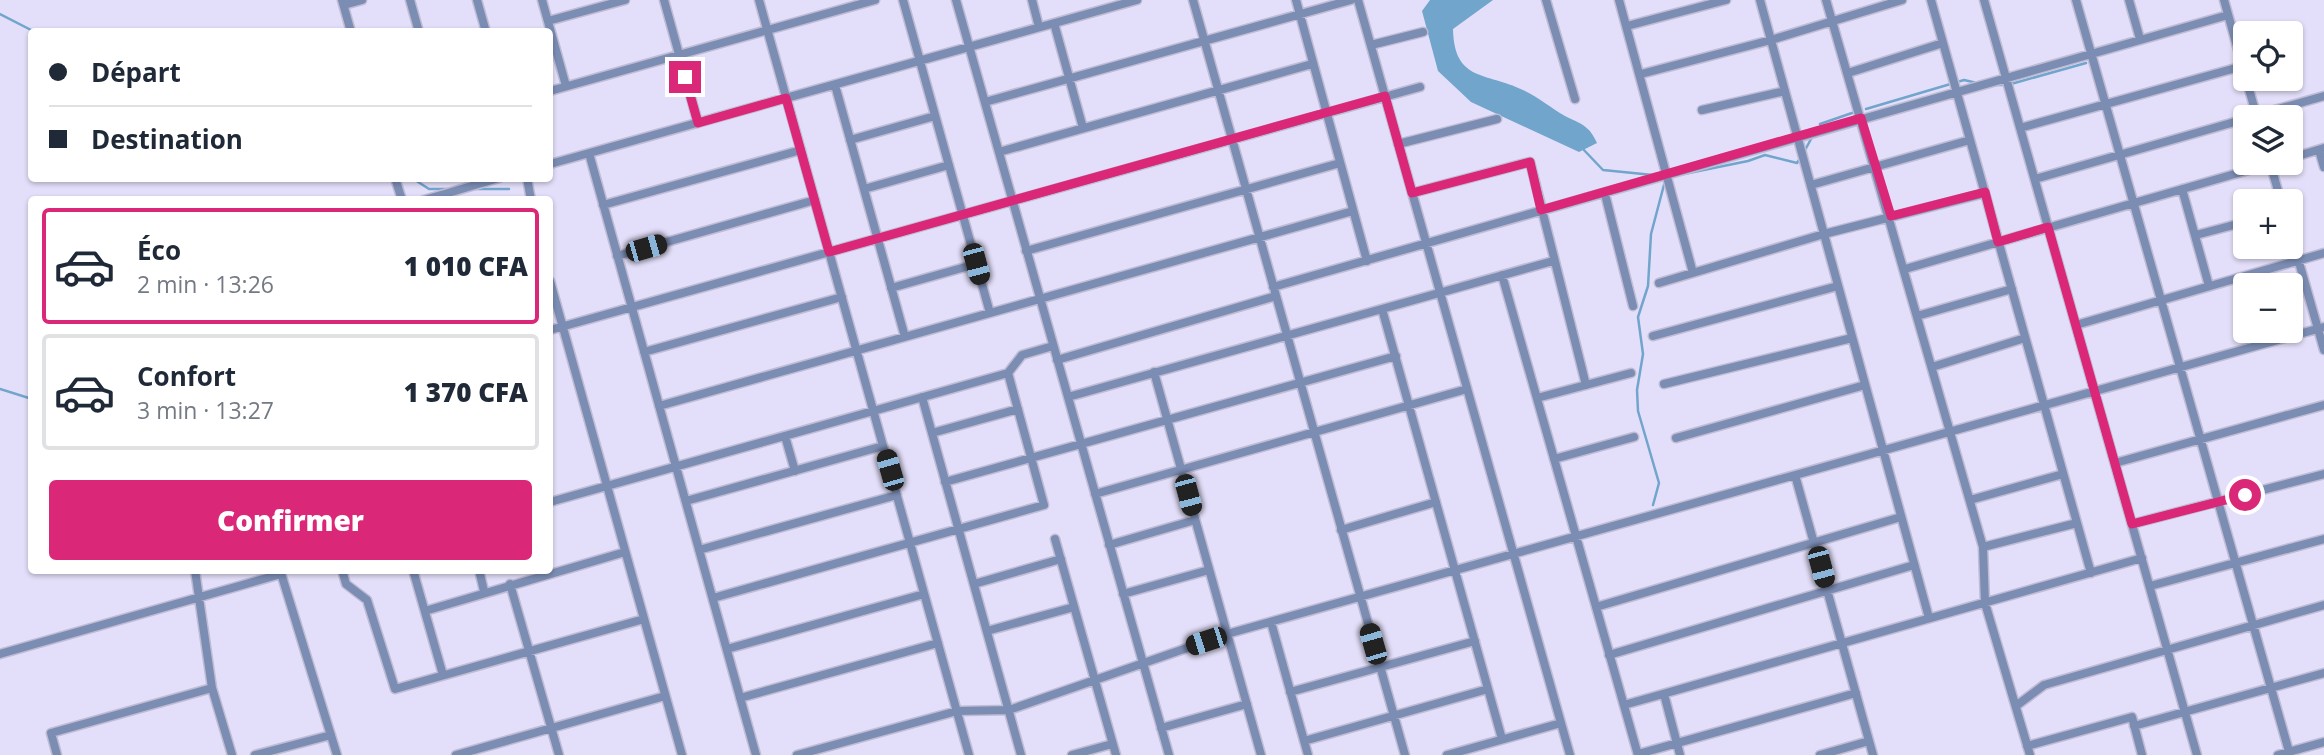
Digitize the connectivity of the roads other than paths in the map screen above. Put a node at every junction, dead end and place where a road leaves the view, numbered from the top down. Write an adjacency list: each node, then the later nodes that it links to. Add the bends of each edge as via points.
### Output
1 (362, 0): 29 (street)
2 (410, 0): 39 (street)
3 (477, 0): 40 (street)
4 (542, 0): 33 (street)
5 (625, 0): 33 (street)
6 (664, 0): 53 (street)
7 (759, 0): 42 (street)
8 (875, 0): 42 (street)
9 (903, 0): 54 (street)
10 (956, 0): 51 (street)
11 (1032, 0): 37 (street)
12 (1100, 0): 30 (street)
13 (1137, 0): 30 (street)
14 (1193, 0): 48 (street)
15 (1296, 0): 31 (street)
16 (1351, 0): 31 (street)
17 (1358, 0): 50 (street)
18 (1546, 0): 71 (street)
19 (1619, 0): 36 (street)
20 (1726, 0): 36 (street)
21 (1760, 0): 46 (street)
22 (1826, 0): 34 (street)
23 (1902, 0): 34 (street)
24 (1931, 0): 49 (street)
25 (1984, 0): 60 (street)
26 (2076, 0): 52 (street)
27 (2129, 0): 47 (street)
28 (2224, 0): 32 (street)
29 (343, 3): 38 (street)
30 (1102, 10): 35 (street)
31 (1301, 14): 48 (street); 55 (street)
32 (2228, 15): 44 (street); 47 (street)
33 (548, 21): 41 (street)
34 (1832, 21): 46 (street); 57 (street)
35 (1054, 23): 37 (street); 59 (street)
36 (1626, 26): 56 (street)
37 (1039, 27): 51 (street)
38 (350, 28)
39 (418, 28)
40 (485, 28)
41 (550, 28)
42 (767, 30): 53 (street); 70 (street)
43 (1423, 32): 50 (street)
44 (2233, 32)
45 (553, 39): 62 (street)
46 (1771, 40): 56 (street); 66 (street)
47 (2140, 40): 52 (street)
48 (1205, 41): 59 (street); 65 (street)
49 (1943, 43): 57 (street); 67 (street)
50 (1371, 45): 68 (street)
51 (969, 47): 54 (street); 72 (street)
52 (2091, 53): 60 (street); 73 (street)
53 (679, 55): 62 (street); 81 (street)
54 (920, 61): 61 (street); 77 (street)
55 (1312, 64): 65 (street); 76 (street)
56 (1641, 74): 101 (street)
57 (1848, 74): 78 (street)
58 (2233, 76): 73 (street)
59 (1069, 78): 72 (street); 82 (street)
60 (2006, 78): 67 (street); 83 (street)
61 (835, 85): 70 (street); 86 (street)
62 (566, 86): 64 (street)
63 (1420, 87): 68 (street)
64 (553, 90)
65 (1219, 90): 82 (street); 85 (street)
66 (1785, 91): 75 (street); 84 (street)
67 (1957, 91): 78 (street); 87 (street)
68 (1385, 96): 76 (street); 88 (street)
69 (2324, 96): 74 (street)
70 (786, 98): 81 (street); 90 (street)
71 (1575, 99)
72 (985, 102): 91 (street)
73 (2106, 104): 83 (street); 93 (street)
74 (2293, 105)
75 (1702, 110)
76 (1326, 113): 85 (street); 96 (street)
77 (935, 116): 86 (street); 97 (street)
78 (1861, 118): 84 (street); 98 (street)
79 (1497, 119): 88 (street)
80 (2233, 122): 93 (street)
81 (698, 123): 92 (street)
82 (1083, 128): 91 (street)
83 (2020, 128): 102 (street)
84 (1798, 137): 101 (street); 104 (street)
85 (1232, 139): 106 (street); 113 (street)
86 (850, 140): 105 (street)
87 (1970, 140): 98 (street); 108 (street)
88 (1398, 144): 109 (street)
89 (2322, 149): 94 (street); 99 (street)
90 (801, 150): 112 (street); 115 (street)
91 (999, 152): 113 (street)
92 (589, 153): 95 (street); 115 (street)
93 (2120, 154): 102 (street); 114 (street)
94 (2303, 155)
95 (553, 163)
96 (1340, 163): 106 (street); 117 (street)
97 (949, 165): 105 (street); 118 (street)
98 (1876, 167): 104 (street); 119 (street)
99 (2324, 167)
100 (2233, 174): 107 (street)
101 (1667, 176): 110 (street); 137 (street)
102 (2035, 179): 121 (street)
103 (485, 182): 111 (street)
104 (1811, 185): 122 (street)
105 (864, 189): 124 (street)
106 (1246, 189): 125 (street); 128 (street)
107 (2182, 189): 114 (street); 123 (street)
108 (1985, 192): 119 (street); 126 (street)
109 (1412, 193): 116 (street, via 1530,162); 127 (street)
110 (1605, 194): 116 (street); 151 (street)
111 (438, 196)
112 (815, 201): 129 (street); 131 (street)
113 (1012, 201): 118 (street); 128 (street)
114 (2134, 203): 121 (street); 150 (street)
115 (603, 205): 131 (street)
116 (1541, 210): 127 (street); 133 (street)
117 (1353, 211): 125 (street); 132 (street)
118 (962, 215): 124 (street); 135 (street)
119 (1891, 216): 122 (street); 136 (street)
120 (2233, 225): 123 (street)
121 (2048, 227): 126 (street); 156 (street)
122 (1824, 234): 137 (street); 140 (street)
123 (2196, 236): 141 (street)
124 (877, 238): 129 (street); 143 (street)
125 (1259, 238): 142 (street); 149 (street)
126 (1998, 242): 136 (street); 144 (street)
127 (1426, 243): 132 (street); 146 (street)
128 (1027, 251): 149 (street)
129 (829, 252): 148 (street); 152 (street)
130 (2324, 253): 134 (street)
131 (617, 256): 152 (street)
132 (1367, 261): 142 (street)
133 (1553, 261): 138 (street); 178 (street)
134 (2298, 261): 141 (street); 158 (street)
135 (976, 264): 143 (street); 154 (street)
136 (1905, 269): 155 (street)
137 (1693, 273): 139 (street)
138 (1502, 275): 146 (street); 184 (street)
139 (1659, 284)
140 (1838, 286): 162 (street); 163 (street)
141 (2209, 286): 150 (street)
142 (1273, 287): 147 (street)
143 (891, 288): 161 (street)
144 (2012, 289): 155 (street); 164 (street)
145 (553, 292): 157 (street)
146 (1440, 292): 153 (street); 180 (street)
147 (1276, 296): 160 (street); 170 (street)
148 (842, 297): 167 (street); 168 (street)
149 (1040, 299): 154 (street); 165 (street)
150 (2161, 300): 156 (street); 172 (street)
151 (1633, 306)
152 (632, 307): 157 (street); 168 (street)
153 (1382, 309): 160 (street); 169 (street)
154 (990, 313): 161 (street)
155 (1917, 316): 171 (street)
156 (2076, 325): 181 (street)
157 (562, 327): 159 (street); 212 (street)
158 (2321, 327): 166 (street); 172 (street)
159 (553, 329)
160 (1287, 335): 173 (street); 176 (street)
161 (905, 337): 167 (street)
162 (1653, 337)
163 (1852, 338): 177 (street); 179 (street)
164 (2025, 338): 171 (street); 185 (street)
165 (1053, 346): 170 (street); 174 (street, via 1022,355)
166 (2324, 350)
167 (857, 351): 187 (street); 190 (street)
168 (644, 352): 187 (street)
169 (1395, 356): 176 (street); 188 (street)
170 (1058, 360): 183 (street)
171 (1932, 367): 192 (street)
172 (2180, 367): 181 (street); 198 (street)
173 (1154, 372): 183 (street); 191 (street)
174 (1008, 373): 182 (street); 189 (street)
175 (1631, 373): 178 (street)
176 (1300, 383): 191 (street); 193 (street)
177 (1664, 384)
178 (1586, 385): 184 (street)
179 (1865, 385): 197 (street); 201 (street)
180 (1467, 390): 188 (street); 235 (street)
181 (2095, 391): 185 (street); 204 (street)
182 (922, 397): 190 (street); 194 (street)
183 (1068, 397): 199 (street)
184 (1537, 398): 203 (street)
185 (2044, 405): 192 (street); 208 (street)
186 (2324, 405): 198 (street)
187 (659, 406): 205 (street)
188 (1409, 406): 193 (street); 218 (street)
189 (1018, 409): 194 (street); 202 (street)
190 (873, 411): 195 (street); 200 (street)
191 (1167, 420): 199 (street); 206 (street)
192 (1951, 431): 201 (street); 215 (street)
193 (1314, 432): 206 (street); 225 (street)
194 (932, 433): 211 (street)
195 (785, 436): 205 (street); 207 (street)
196 (1634, 437): 203 (street)
197 (1676, 438)
198 (2201, 439): 204 (street); 219 (street)
199 (1081, 444): 202 (street); 213 (street)
200 (883, 446): 207 (street); 214 (street)
201 (1883, 450): 210 (street); 220 (street)
202 (1031, 458): 211 (street); 224 (street, via 1044,505)
203 (1554, 459): 226 (street)
204 (2115, 463): 223 (street)
205 (676, 467): 212 (street); 217 (street)
206 (1181, 470): 213 (street); 221 (street)
207 (795, 471): 217 (street)
208 (2063, 474): 215 (street); 222 (street)
209 (2324, 474): 219 (street)
210 (1795, 475): 226 (street); 230 (street)
211 (945, 482): 224 (street)
212 (607, 486): 216 (street); 234 (street)
213 (1095, 494): 231 (street)
214 (897, 495): 229 (street); 233 (street)
215 (1970, 500): 232 (street)
216 (553, 501)
217 (686, 501): 233 (street)
218 (1436, 502): 225 (street); 241 (street)
219 (2218, 502): 223 (street); 238 (street)
220 (1901, 517): 230 (street); 239 (street)
221 (1195, 520): 231 (street); 240 (street)
222 (2077, 523): 232 (street); 243 (street)
223 (2132, 524): 236 (street)
224 (958, 530): 229 (street); 252 (street)
225 (1341, 530): 258 (street)
226 (1576, 536): 235 (street); 264 (street)
227 (1055, 539): 237 (street)
228 (2324, 539): 238 (street)
229 (910, 543): 256 (street); 260 (street)
230 (1814, 543): 255 (street); 264 (street)
231 (1109, 545): 257 (street)
232 (1983, 547): 261 (street)
233 (699, 550): 260 (street)
234 (625, 552): 242 (street); 267 (street)
235 (1513, 554): 241 (street); 300 (street)
236 (2142, 558): 243 (street); 253 (street)
237 (1061, 559): 252 (street); 263 (street)
238 (2235, 563): 253 (street); 269 (street)
239 (1914, 565): 255 (street); 266 (street)
240 (1209, 570): 257 (street); 271 (street)
241 (1455, 570): 258 (street); 272 (street)
242 (553, 572)
243 (2091, 573): 261 (street)
244 (195, 574): 259 (street)
245 (275, 574): 259 (street)
246 (282, 574): 304 (street)
247 (343, 574): 283 (street, via 346,584 367,600 395,689)
248 (414, 574): 265 (street)
249 (479, 574): 254 (street)
250 (546, 574): 251 (street)
251 (510, 584): 254 (street); 277 (street)
252 (974, 584): 270 (street)
253 (2150, 586): 276 (street)
254 (484, 592): 265 (street)
255 (1828, 592): 274 (street); 279 (street)
256 (924, 594): 273 (street); 275 (street)
257 (1123, 594): 280 (street)
258 (1360, 597): 268 (street); 281 (street)
259 (197, 598): 278 (street); 285 (street)
260 (713, 598): 275 (street)
261 (1985, 603): 266 (street); 295 (street)
262 (2324, 605): 269 (street)
263 (1074, 607): 270 (street); 284 (street)
264 (1596, 607): 279 (street)
265 (425, 611): 283 (street)
266 (1929, 618): 274 (street)
267 (644, 619): 277 (street); 291 (street)
268 (1270, 622): 271 (street); 288 (street)
269 (2253, 625): 276 (street); 286 (street)
270 (987, 631): 296 (street)
271 (1227, 634): 280 (street); 293 (street)
272 (1475, 641): 281 (street); 287 (street)
273 (938, 643): 292 (street); 297 (street)
274 (1842, 643): 289 (street); 290 (street)
275 (727, 649): 292 (street)
276 (2168, 650): 295 (street, via 2044,685); 298 (street)
277 (530, 651): 283 (street); 302 (street)
278 (0, 654)
279 (1609, 655): 294 (street)
280 (1142, 662): 284 (street); 303 (street)
281 (1380, 667): 288 (street); 299 (street)
282 (2324, 673): 286 (street)
283 (443, 675)
284 (1095, 680): 296 (street); 310 (street)
285 (212, 688): 314 (street, via 51,733); 315 (street)
286 (2271, 688): 298 (street); 312 (street)
287 (1488, 690): 299 (street); 305 (street)
288 (1290, 692): 306 (street)
289 (1856, 693): 307 (street); 308 (street)
290 (1664, 694): 294 (street); 308 (street)
291 (665, 696): 302 (street); 320 (street)
292 (740, 698): 321 (street)
293 (1247, 704): 303 (street); 328 (street)
294 (1624, 705): 313 (street)
295 (2016, 706): 311 (street)
296 (1009, 710): 297 (street); 324 (street)
297 (957, 711): 322 (street); 323 (street)
298 (2185, 712): 301 (street); 337 (street)
299 (1394, 716): 306 (street); 330 (street)
300 (1561, 723): 305 (street); 332 (street)
301 (2134, 726): 311 (street, via 2132,717); 336 (street)
302 (551, 728): 318 (street); 319 (street)
303 (1161, 728): 327 (street)
304 (331, 735): 316 (street); 317 (street)
305 (1502, 739): 331 (street)
306 (1304, 741): 329 (street)
307 (1869, 741): 334 (street); 335 (street)
308 (1677, 742): 313 (street); 333 (street)
309 (2324, 742): 312 (street)
310 (1112, 744): 325 (street); 326 (street)
311 (2029, 750)
312 (2290, 753): 338 (street)
313 (1638, 754)
314 (57, 755)
315 (232, 755)
316 (256, 755)
317 (337, 755)
318 (456, 755)
319 (559, 755)
320 (682, 755)
321 (756, 755)
322 (797, 755)
323 (969, 755)
324 (1021, 755)
325 (1072, 755)
326 (1116, 755)
327 (1169, 755)
328 (1259, 755)
329 (1308, 755)
330 (1405, 755)
331 (1447, 755)
332 (1570, 755)
333 (1680, 755)
334 (1820, 755)
335 (1873, 755)
336 (2141, 755)
337 (2197, 755)
338 (2278, 755)

